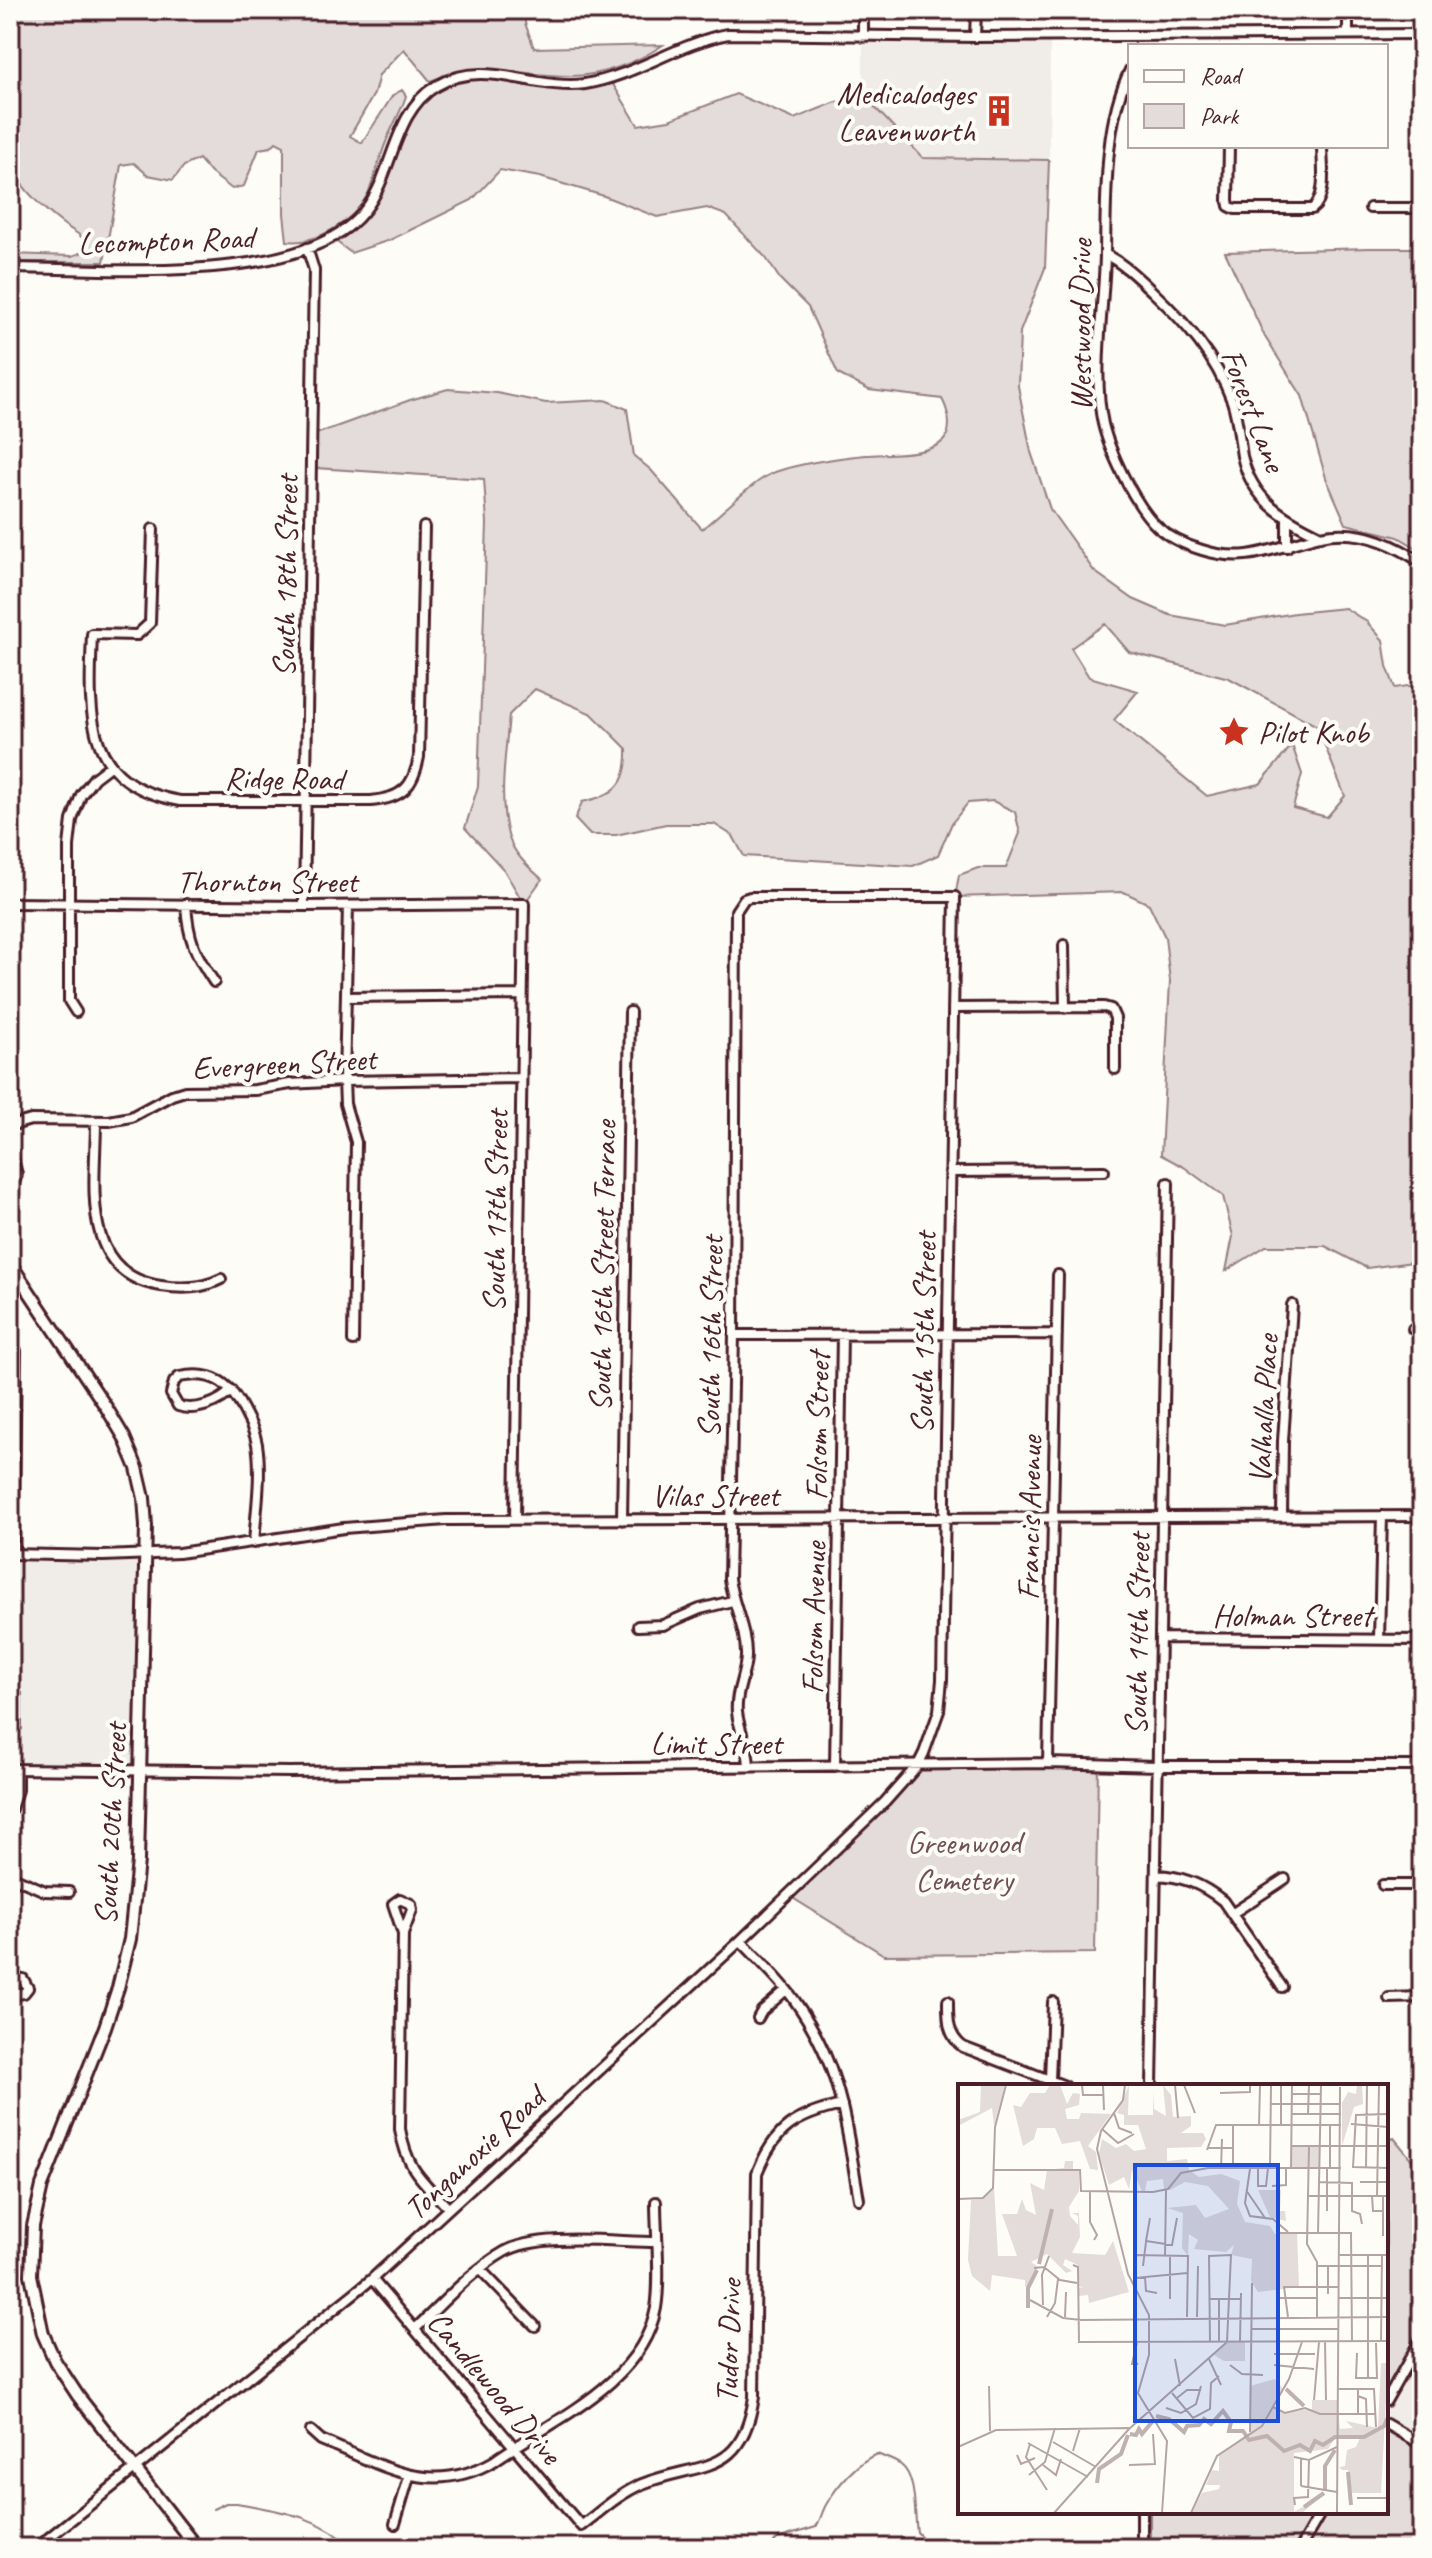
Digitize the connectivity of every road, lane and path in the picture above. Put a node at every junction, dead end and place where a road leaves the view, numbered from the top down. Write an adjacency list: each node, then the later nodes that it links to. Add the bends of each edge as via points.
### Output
1 (863, 10): 7 (street)
2 (976, 10): 8 (street)
3 (1348, 10): 4 (street)
4 (1348, 34): 5 (street, Lecompton Road); 6 (street, Lecompton Road)
5 (1422, 34)
6 (1325, 35): 10 (street, Lecompton Road); 11 (street)
7 (863, 37): 8 (street, Lecompton Road); 17 (street, Lecompton Road, via 728,34 582,84 484,74 454,77 415,104 363,213 333,239)
8 (975, 37): 9 (street, Lecompton Road)
9 (1144, 41): 10 (street, Lecompton Road)
10 (1232, 41)
11 (1325, 44)
12 (1128, 76): 18 (street, Westwood Drive, via 1111,149)
13 (1229, 148): 14 (street, via 1228,200 1235,209 1318,205)
14 (1322, 148)
15 (1370, 208): 16 (street)
16 (1422, 208)
17 (307, 248): 19 (street, Lecompton Road, via 218,268); 27 (street, South 18th Street, via 314,270)
18 (1105, 254): 20 (street, Forest Lane, via 1122,263 1208,351 1233,403 1248,477); 24 (street, Westwood Drive, via 1099,383 1103,423 1116,463 1144,514 1164,534 1220,555 1246,556)
19 (10, 268)
20 (1287, 520): 23 (street, Forest Lane); 24 (street)
21 (424, 527): 27 (street, Ridge Road, via 416,775 389,799)
22 (153, 529): 26 (street, Ridge Road, via 150,623 137,635 92,634 92,724)
23 (1322, 536): 24 (street, Westwood Drive); 25 (street, Westwood Drive, via 1379,539)
24 (1287, 547)
25 (1422, 563)
26 (111, 765): 27 (street, Ridge Road, via 137,787 164,799); 28 (street, via 81,795 72,820)
27 (305, 802): 33 (street, South 18th Street)
28 (70, 902): 29 (street, Thornton Street); 30 (street, Thornton Street); 41 (street, via 69,1001)
29 (10, 903)
30 (186, 904): 33 (street, Thornton Street); 36 (street, via 194,953)
31 (524, 904): 34 (street, Thornton Street); 37 (street, South 17th Street)
32 (739, 904): 39 (street, South 15th Street, via 750,897 955,897); 59 (street, South 16th Street)
33 (304, 906): 34 (street, Thornton Street)
34 (348, 906): 38 (street)
35 (1064, 945): 40 (street)
36 (214, 982)
37 (521, 995): 38 (street); 44 (street, South 17th Street)
38 (346, 997): 45 (street)
39 (953, 1008): 40 (street); 50 (street, South 15th Street)
40 (1065, 1008): 43 (street, via 1111,1009)
41 (76, 1012)
42 (630, 1012): 73 (street, South 16th Street Terrace)
43 (1115, 1069)
44 (520, 1078): 45 (street, Evergreen Street); 70 (street, South 17th Street)
45 (344, 1081): 46 (street, Evergreen Street, via 185,1091 131,1117); 61 (street, via 356,1142)
46 (96, 1121): 47 (street, Evergreen Street, via 31,1120); 55 (street, via 95,1216 108,1254 145,1283 206,1287)
47 (10, 1126)
48 (10, 1149): 52 (street, via 17,1174)
49 (1104, 1171): 50 (street)
50 (950, 1172): 57 (street, South 15th Street)
51 (1168, 1183): 64 (street, South 14th Street)
52 (10, 1195)
53 (10, 1263): 76 (main road, South 20th Street, via 124,1437 144,1498)
54 (1058, 1275): 58 (street, Francis Avenue)
55 (221, 1279)
56 (1292, 1305): 65 (street, Valhalla Place)
57 (947, 1334): 58 (street); 60 (street); 68 (street, South 15th Street)
58 (1057, 1334): 69 (street, Francis Avenue)
59 (734, 1335): 60 (street); 71 (street, South 16th Street)
60 (842, 1335): 72 (street, Folsom Street)
61 (353, 1341)
62 (16, 1351): 75 (street)
63 (231, 1390): 63 (street, via 218,1379 179,1377 171,1394 174,1403 190,1409); 74 (street, via 257,1444)
64 (1163, 1516): 65 (street, Vilas Street); 69 (street, Vilas Street); 79 (street, South 14th Street)
65 (1282, 1516): 66 (street, Vilas Street)
66 (1382, 1516): 67 (street, Vilas Street); 80 (street)
67 (1422, 1516)
68 (944, 1517): 69 (street, Vilas Street); 72 (street, Vilas Street); 83 (street, South 15th Street, via 939,1711)
69 (1053, 1517): 82 (street, Francis Avenue)
70 (515, 1519): 73 (street, Vilas Street); 74 (street, Vilas Street, via 383,1524)
71 (731, 1519): 72 (street, Vilas Street); 73 (street, Vilas Street); 77 (street, South 16th Street)
72 (839, 1519): 85 (street, Folsom Avenue)
73 (622, 1520)
74 (254, 1543): 76 (street, Vilas Street)
75 (12, 1554): 76 (street, Vilas Street)
76 (145, 1555): 89 (main road, South 20th Street)
77 (732, 1601): 78 (street, via 663,1625); 84 (street, South 16th Street, via 745,1640 736,1709 749,1748)
78 (638, 1626)
79 (1161, 1638): 80 (street, Holman Street); 86 (street, South 14th Street)
80 (1379, 1639): 81 (street, Holman Street)
81 (1422, 1640)
82 (1048, 1763): 83 (street, Limit Street); 86 (street, Limit Street)
83 (918, 1765): 85 (street, Limit Street); 99 (street, Tonganoxie Road)
84 (749, 1766): 85 (street, Limit Street); 89 (street, Limit Street)
85 (835, 1766)
86 (1158, 1766): 87 (street, Limit Street); 91 (street, South 14th Street)
87 (1422, 1766)
88 (14, 1769): 89 (street, Limit Street); 90 (street, via 17,1790)
89 (140, 1770): 127 (main road, South 20th Street, via 137,1894 123,1968 42,2186 30,2249 37,2312 49,2348)
90 (10, 1812)
91 (1156, 1875): 97 (street, via 1192,1881); 111 (street, South 14th Street)
92 (10, 1876): 96 (street, via 45,1891)
93 (1285, 1879): 97 (street)
94 (1383, 1885): 95 (street)
95 (1422, 1885)
96 (69, 1892)
97 (1233, 1913): 101 (street)
98 (403, 1934): 115 (street, via 400,2129 405,2155)
99 (741, 1941): 102 (street); 115 (street, Tonganoxie Road)
100 (10, 1978): 103 (street, via 23,1979 28,1988)
101 (1282, 1987)
102 (786, 1990): 108 (street); 112 (street, via 825,2050)
103 (10, 1995)
104 (1422, 1997): 105 (street)
105 (1389, 1998)
106 (948, 2001): 109 (street, via 949,2029 956,2042)
107 (1053, 2002): 109 (street)
108 (758, 2018)
109 (1050, 2080): 110 (street)
110 (1060, 2084)
111 (1152, 2084)
112 (842, 2105): 113 (street); 132 (street, Tudor Drive, via 790,2124 765,2151 757,2173 754,2397 740,2440 725,2457 702,2469 625,2492)
113 (859, 2199)
114 (656, 2202): 116 (street)
115 (448, 2208): 118 (street, Tonganoxie Road)
116 (656, 2242): 117 (street, via 536,2242 505,2251); 126 (street, via 656,2305 641,2350 611,2384)
117 (480, 2269): 119 (street); 120 (street)
118 (372, 2279): 120 (street, Candlewood Drive); 127 (street, Tonganoxie Road)
119 (535, 2326)
120 (415, 2329): 126 (street, Candlewood Drive)
121 (1422, 2337): 122 (street)
122 (1388, 2397)
123 (1388, 2425): 125 (street)
124 (311, 2431): 128 (street)
125 (1422, 2445)
126 (514, 2446): 128 (street, via 476,2471 456,2477); 132 (street, Candlewood Drive)
127 (134, 2470): 133 (street, Tonganoxie Road); 134 (main road, South 20th Street)
128 (409, 2477): 131 (street)
129 (1142, 2514): 135 (street)
130 (1320, 2514): 136 (street)
131 (395, 2524)
132 (581, 2526)
133 (36, 2548)
134 (197, 2548)
135 (1142, 2548)
136 (1300, 2548)

